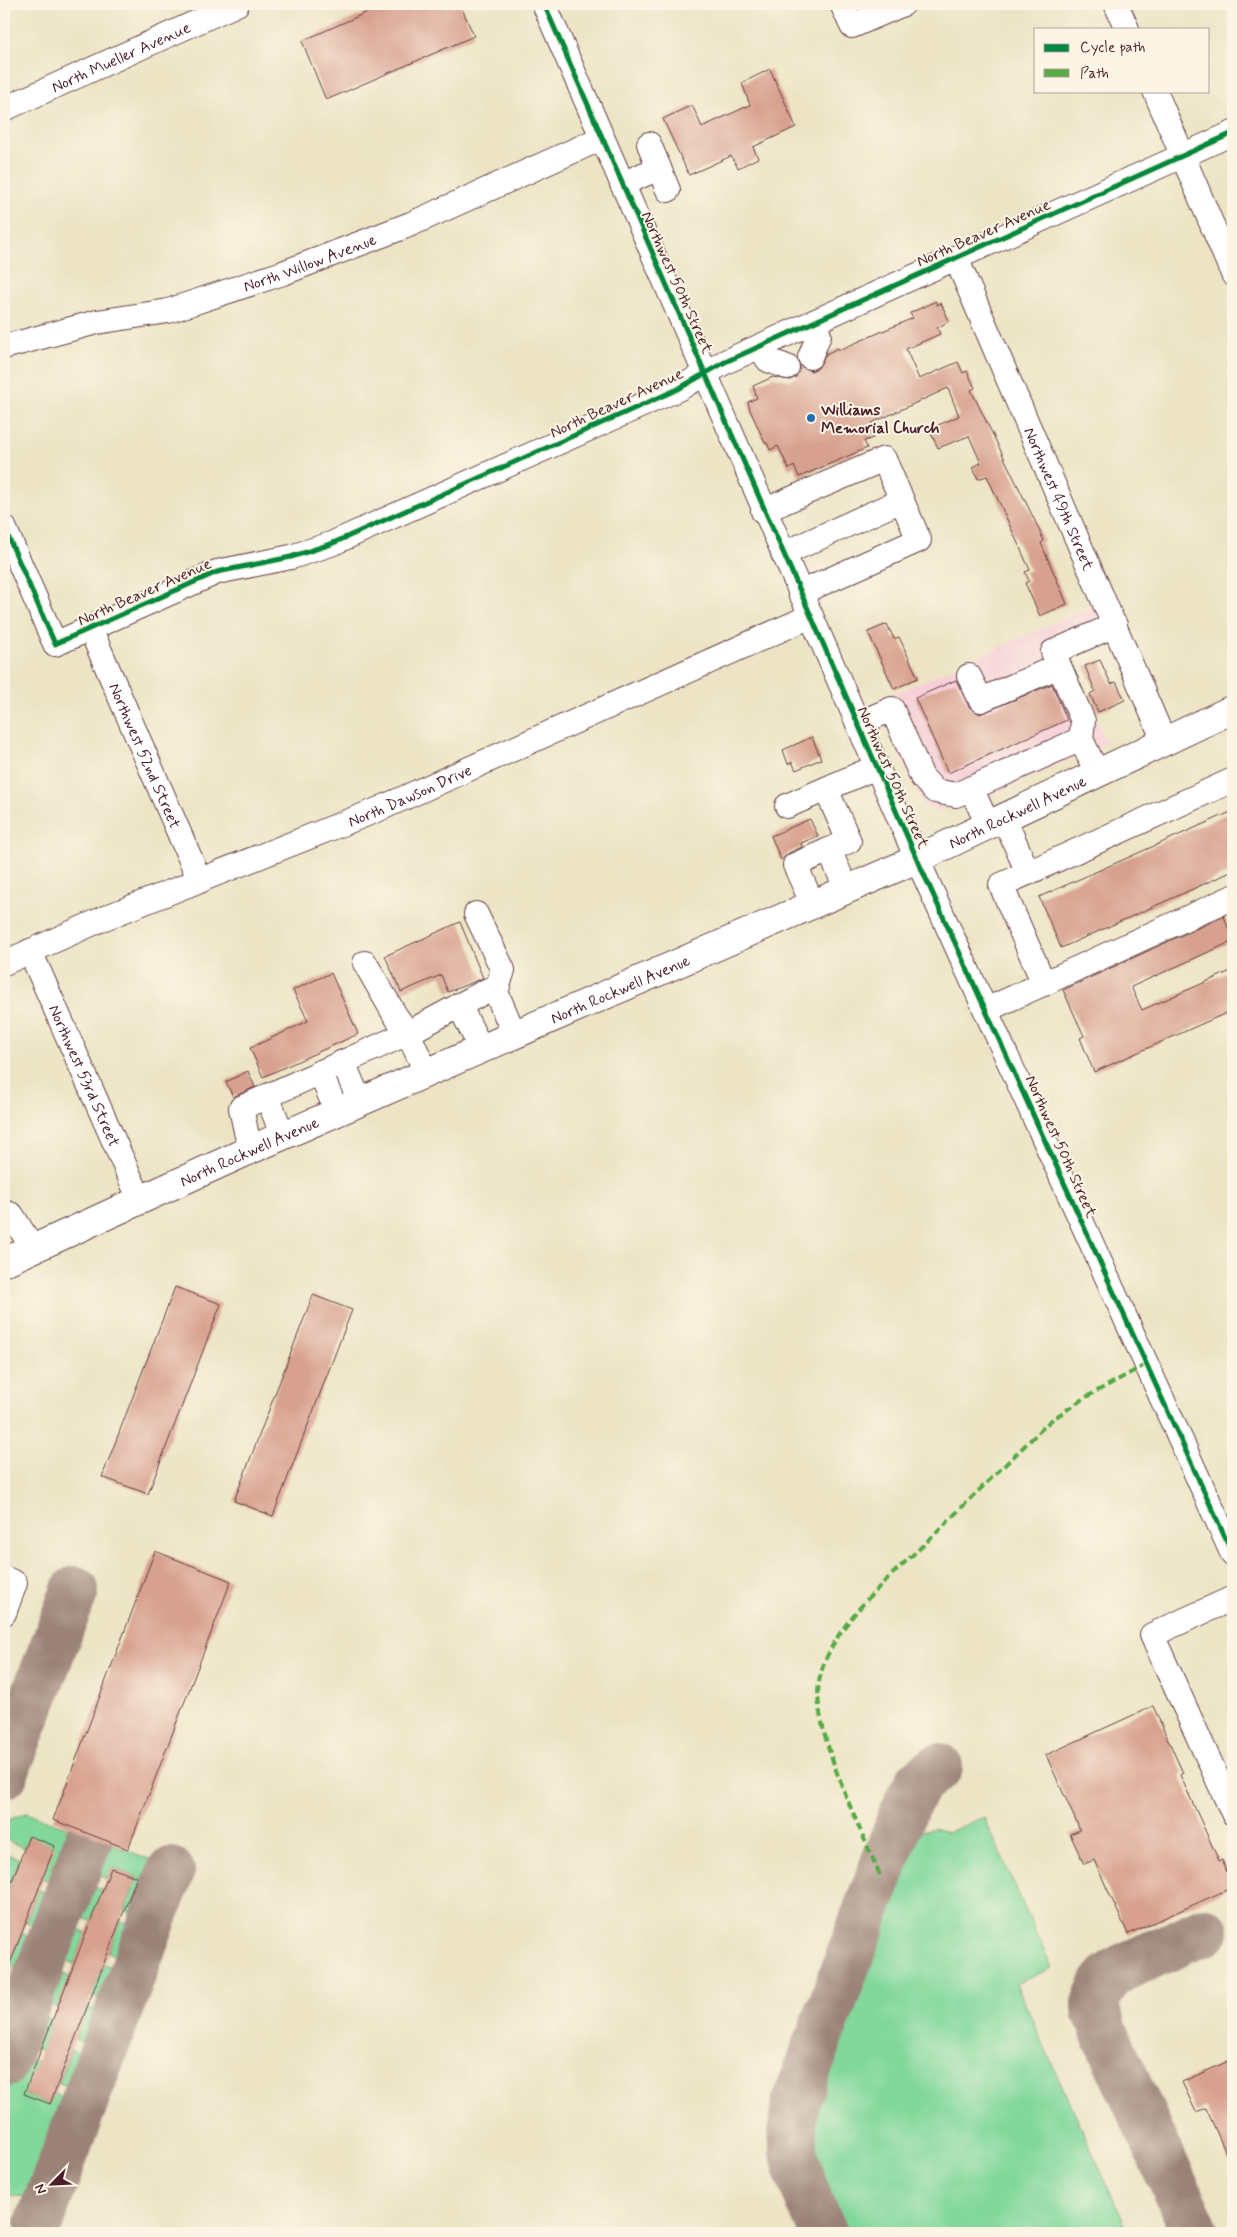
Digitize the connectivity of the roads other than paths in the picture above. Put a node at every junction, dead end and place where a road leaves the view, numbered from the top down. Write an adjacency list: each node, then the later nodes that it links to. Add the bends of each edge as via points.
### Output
1 (236, 4): 8 (street, North Mueller Avenue)
2 (544, 4): 10 (street, Northwest 50th Street)
3 (842, 4): 4 (street, via 852,26)
4 (903, 4)
5 (1116, 4): 6 (street)
6 (1127, 28)
7 (1155, 92): 12 (street)
8 (4, 109)
9 (1233, 133): 12 (street, North Beaver Avenue)
10 (602, 138): 14 (street, Northwest 50th Street); 19 (street, North Willow Avenue, via 411,224 283,273 168,311 97,322)
11 (648, 144): 13 (street)
12 (1183, 156): 16 (street, North Beaver Avenue); 17 (street)
13 (659, 168): 14 (street); 15 (street)
14 (622, 184): 23 (street, Northwest 50th Street)
15 (668, 190)
16 (956, 258): 18 (street, North Beaver Avenue); 30 (street, Northwest 49th Street)
17 (1233, 274)
18 (814, 322): 20 (street, North Beaver Avenue); 21 (street, via 818,335)
19 (4, 347)
20 (760, 347): 22 (street, via 768,360); 23 (street, North Beaver Avenue)
21 (810, 357)
22 (787, 367)
23 (705, 374): 25 (street, Northwest 50th Street); 31 (street, North Beaver Avenue, via 331,544 291,557 217,572)
24 (902, 500): 25 (street, via 884,460); 27 (street); 28 (street, via 919,540)
25 (763, 511): 27 (street, Northwest 50th Street)
26 (4, 527): 31 (street, North Beaver Avenue, via 54,644)
27 (783, 554): 28 (street, Northwest 50th Street)
28 (800, 593): 29 (street, Northwest 50th Street)
29 (811, 616): 35 (street, Northwest 50th Street); 49 (street, North Dawson Drive, via 377,810)
30 (1115, 625): 32 (street, via 1053,652); 37 (street, Northwest 49th Street)
31 (90, 628): 49 (street, Northwest 52nd Street)
32 (1059, 666): 33 (street, via 980,700); 36 (street, via 1083,721)
33 (970, 676)
34 (1233, 709): 37 (main road, North Rockwell Avenue)
35 (858, 724): 38 (street, via 892,709); 39 (street, Northwest 50th Street)
36 (1082, 739): 40 (street); 42 (street)
37 (1164, 741): 40 (main road, North Rockwell Avenue)
38 (914, 760): 39 (street); 42 (street, via 922,778 936,791 956,795)
39 (878, 772): 43 (street); 47 (street, Northwest 50th Street)
40 (1097, 773): 45 (main road, North Rockwell Avenue)
41 (1233, 780): 48 (street)
42 (971, 788): 45 (street)
43 (826, 789): 44 (street); 46 (street, via 849,842)
44 (787, 806)
45 (996, 821): 47 (main road, North Rockwell Avenue); 48 (street)
46 (829, 850): 50 (street); 52 (street, via 795,865)
47 (917, 859): 50 (main road, North Rockwell Avenue); 60 (street, Northwest 50th Street)
48 (1028, 873): 57 (street, via 1001,885)
49 (200, 881): 54 (street, North Dawson Drive)
50 (847, 890): 52 (main road, North Rockwell Avenue)
51 (1233, 897): 57 (street)
52 (813, 905): 62 (main road, North Rockwell Avenue)
53 (476, 914): 58 (street, via 503,970)
54 (30, 951): 55 (street, North Dawson Drive); 71 (street, Northwest 53rd Street)
55 (4, 963)
56 (365, 963): 61 (street)
57 (1044, 984): 60 (street)
58 (496, 992): 59 (street, via 488,990); 62 (street)
59 (459, 1005): 61 (street); 63 (street)
60 (986, 1010): 75 (street, Northwest 50th Street)
61 (408, 1033): 64 (street); 66 (street)
62 (515, 1036): 63 (main road, North Rockwell Avenue)
63 (482, 1050): 66 (main road, North Rockwell Avenue)
64 (343, 1062): 65 (street); 68 (street)
65 (320, 1072): 67 (street); 68 (street)
66 (427, 1074): 68 (main road, North Rockwell Avenue)
67 (267, 1096): 69 (street); 70 (street, via 241,1108)
68 (349, 1107): 69 (main road, North Rockwell Avenue)
69 (283, 1136): 70 (main road, North Rockwell Avenue)
70 (250, 1150): 71 (main road, North Rockwell Avenue)
71 (140, 1200): 73 (main road, North Rockwell Avenue)
72 (4, 1212): 73 (street, via 12,1215)
73 (33, 1249): 74 (main road, North Rockwell Avenue)
74 (4, 1262)
75 (1233, 1555)
76 (4, 1578): 78 (street, via 15,1583)
77 (1233, 1598): 79 (street, via 1152,1635)
78 (4, 1613)
79 (1233, 1813)

